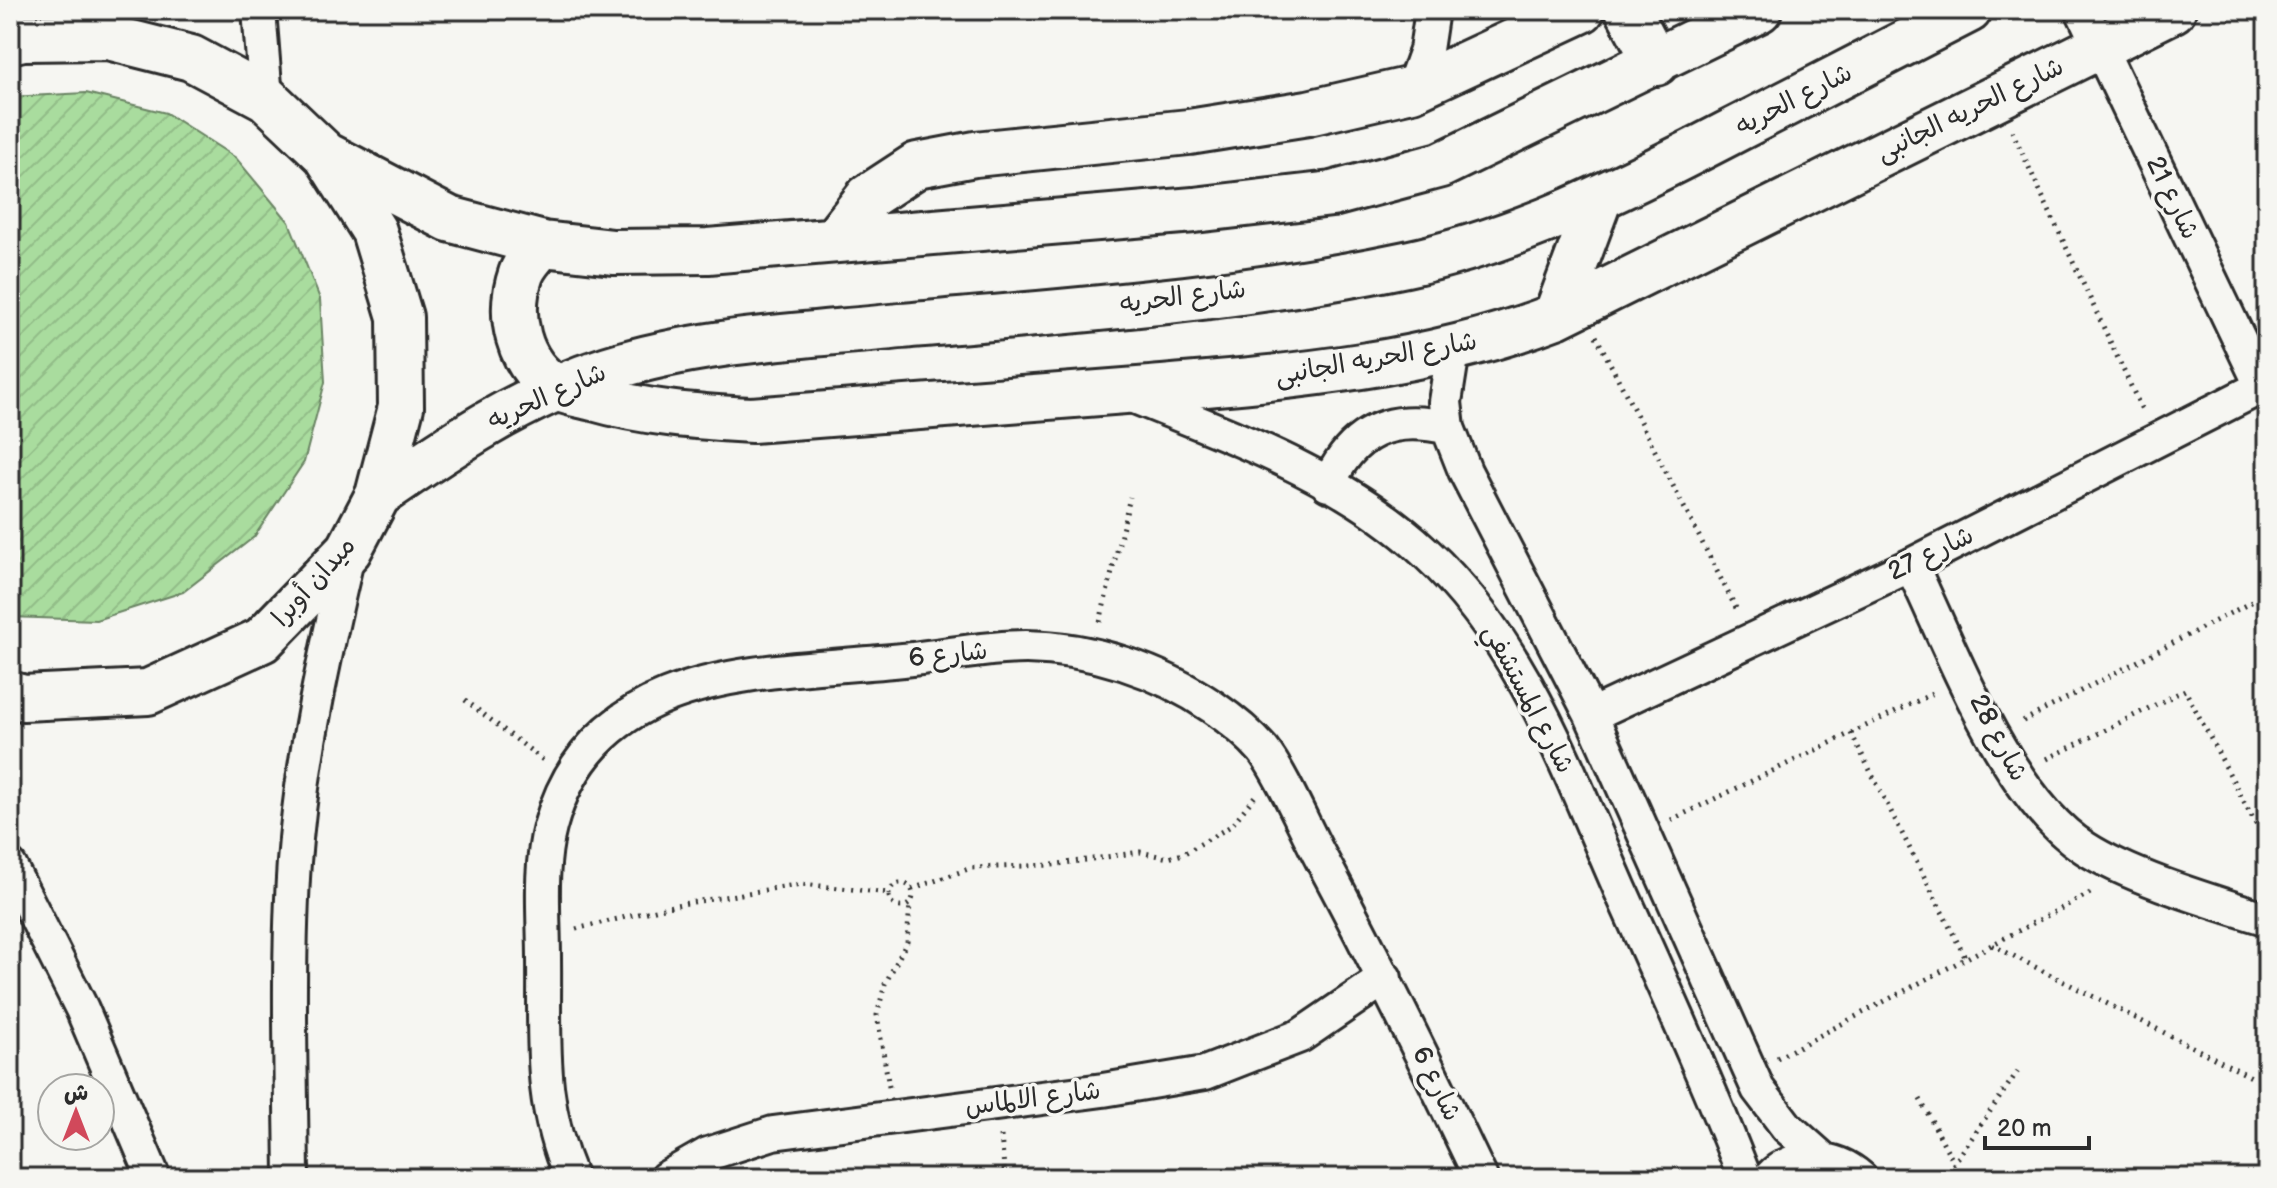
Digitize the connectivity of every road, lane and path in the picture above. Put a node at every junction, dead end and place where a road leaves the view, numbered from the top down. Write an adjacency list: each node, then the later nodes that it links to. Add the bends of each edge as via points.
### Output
1 (259, 10): 13 (street)
2 (1432, 10): 11 (street, via 1426,50)
3 (1628, 10): 10 (main road)
4 (1759, 10): 10 (main road)
5 (1969, 10): 15 (main road, شارع الحريه)
6 (2173, 10): 8 (main road, شارع الحريه الجانبى)
7 (1558, 14): 11 (main road)
8 (2090, 28): 12 (main road, شارع الحريه الجانبى); 20 (street, شارع 21)
9 (10, 41): 13 (main road, ميدان أوبرا, via 108,37 191,58)
10 (1656, 63): 16 (main road, via 1441,165 1332,194)
11 (1412, 89): 16 (main road, via 1189,132 917,165 868,197)
12 (1996, 97): 18 (main road, شارع الحريه الجانبى); 24 (path)
13 (266, 98): 14 (main road, ميدان أوبرا)
14 (326, 155): 17 (main road, via 449,219); 26 (main road, ميدان أوبرا, via 374,231 400,317 401,407)
15 (1599, 200): 18 (main road); 21 (main road, شارع الحريه, via 1409,263 1154,301 749,341 659,355)
16 (835, 239): 17 (main road, via 708,251 613,252)
17 (543, 244): 21 (main road, via 522,270 513,302 517,336 532,366)
18 (1568, 310): 19 (main road, شارع الحريه الجانبى); 31 (path)
19 (1453, 351): 22 (main road, شارع الحريه الجانبى, via 1238,382); 23 (street, شارع المستشفي, via 1445,402)
20 (2264, 385): 24 (street, شارع 27)
21 (557, 388): 22 (main road, شارع الحريه الجانبى, via 686,417 752,420); 26 (main road, شارع الحريه, via 468,432)
22 (1120, 392): 25 (street, شارع المستشفي)
23 (1448, 428): 25 (street, via 1424,422 1376,430 1338,463); 36 (street, شارع المستشفي)
24 (2157, 440): 29 (street, شارع 27)
25 (1328, 485): 69 (street, شارع المستشفي, via 1425,551 1500,639 1544,718)
26 (378, 495): 28 (main road, ميدان أوبرا)
27 (1130, 497): 32 (path)
28 (349, 550): 34 (main road, ميدان أوبرا, via 262,640 148,692 23,698); 64 (street, via 315,697 294,859 289,958)
29 (1911, 565): 31 (street, شارع 27); 33 (street, شارع 28)
30 (2267, 594): 38 (path)
31 (1752, 640): 36 (street, شارع 27)
32 (1092, 654): 39 (street, شارع 6, via 1156,675 1214,707 1264,751); 41 (street, شارع 6, via 1025,647 688,685 640,706 600,738)
33 (1966, 678): 37 (path); 38 (street, شارع 28)
34 (10, 694)
35 (465, 700): 41 (path)
36 (1591, 715): 42 (street, شارع المستشفي)
37 (1851, 733): 42 (path); 52 (path)
38 (1994, 735): 40 (street, شارع 28)
39 (1275, 772): 46 (path, via 1231,826 1183,854 1168,858 1140,852 1052,865 971,868); 53 (street, شارع 6)
40 (2015, 776): 43 (path, via 2183,689); 45 (street, شارع 28, via 2046,816 2085,848)
41 (569, 780): 50 (street, شارع 6, via 550,828)
42 (1644, 834): 55 (street, شارع المستشفي)
43 (2267, 845)
44 (10, 866): 63 (street, via 82,1009)
45 (2134, 871): 49 (street, شارع 28); 51 (path)
46 (912, 889): 47 (path, via 896,884); 48 (path)
47 (889, 893): 48 (path, via 896,906); 50 (path, via 801,884 676,905)
48 (910, 904): 59 (path, via 907,942 885,984 877,1015)
49 (2267, 919)
50 (544, 936): 65 (street, شارع 6, via 546,1096 554,1139)
51 (1992, 945): 52 (path); 56 (path)
52 (1966, 959): 55 (path)
53 (1385, 978): 58 (street, شارع الالماس, via 1300,1036 1205,1073); 68 (street, شارع 6)
54 (2018, 1071): 61 (path)
55 (1750, 1072): 60 (street, شارع المستشفي, via 1787,1127)
56 (2267, 1085)
57 (1920, 1099): 61 (path)
58 (998, 1104): 59 (street, شارع الالماس); 67 (path)
59 (895, 1117): 66 (street, شارع الالماس, via 773,1133 708,1154)
60 (1823, 1159): 62 (street, شارع المستشفي); 70 (street, via 1789,1164)
61 (1954, 1163): 71 (path)
62 (1862, 1177)
63 (154, 1178)
64 (292, 1178)
65 (571, 1178)
66 (666, 1178)
67 (1005, 1178)
68 (1481, 1178)
69 (1745, 1178)
70 (1769, 1178)
71 (1944, 1178)

